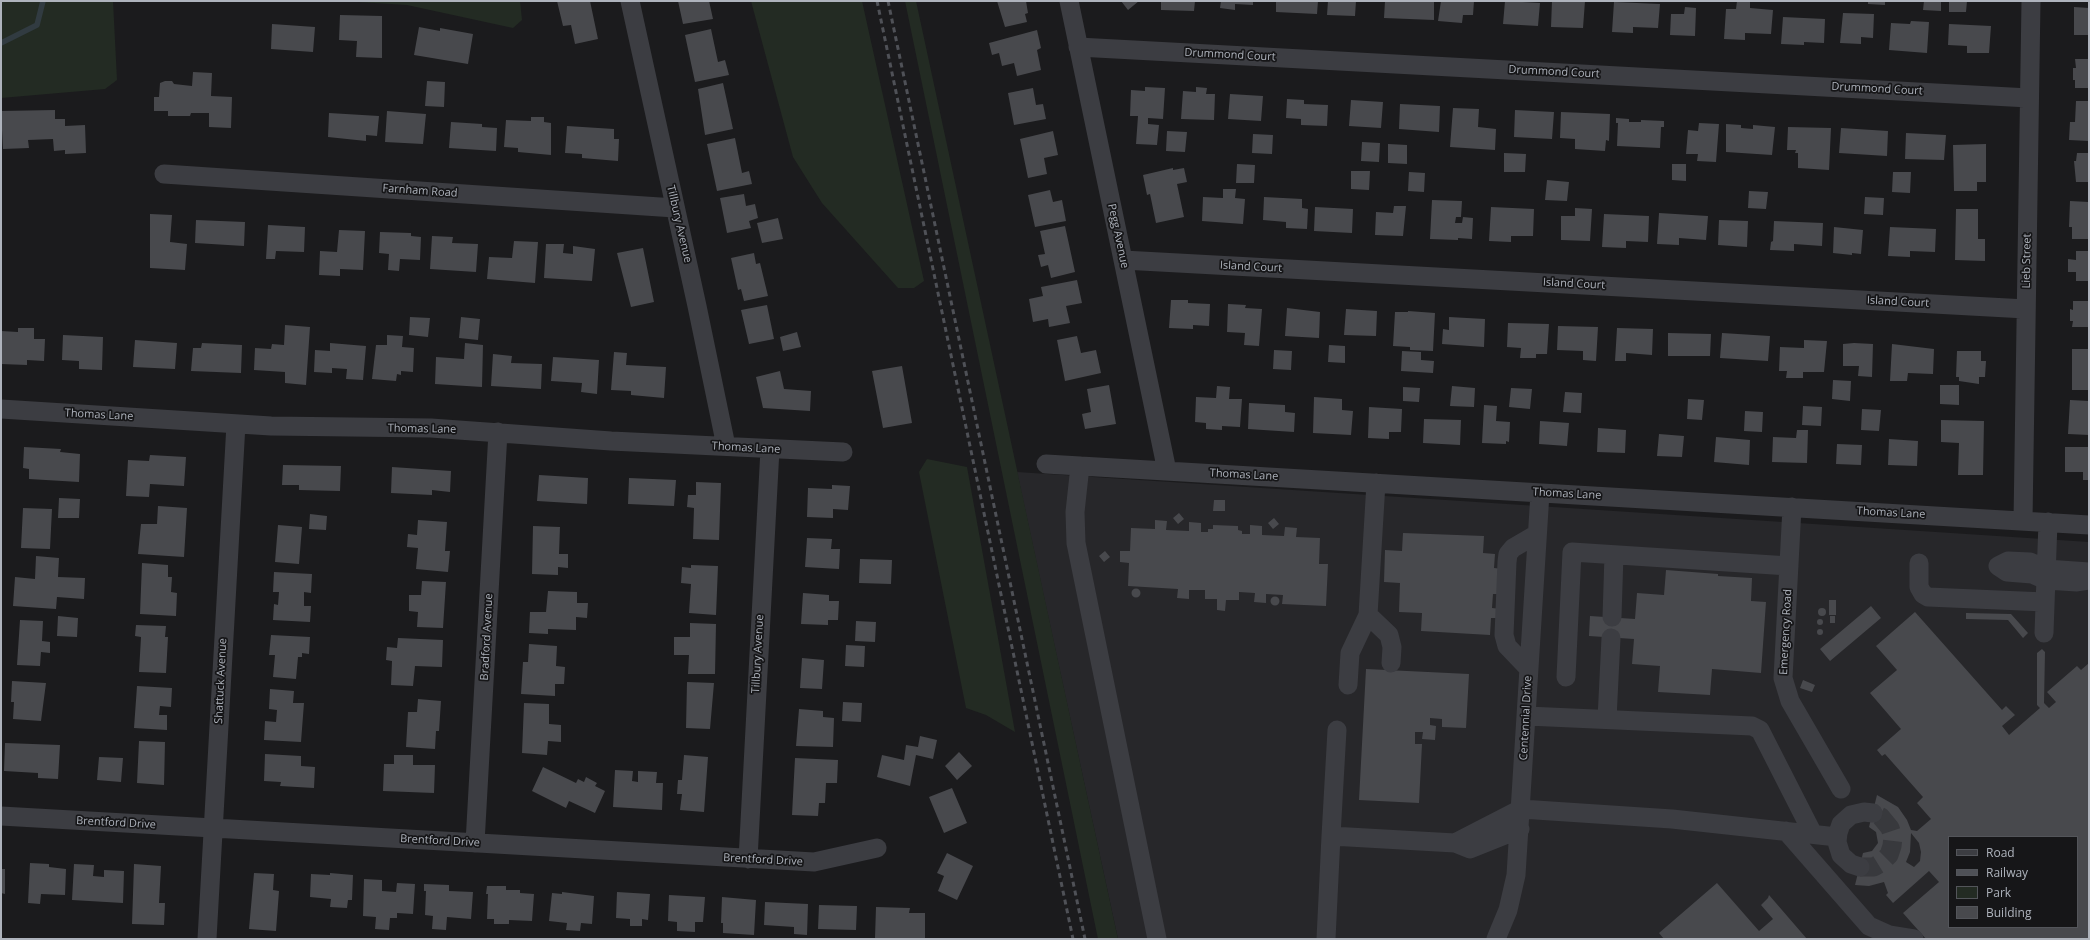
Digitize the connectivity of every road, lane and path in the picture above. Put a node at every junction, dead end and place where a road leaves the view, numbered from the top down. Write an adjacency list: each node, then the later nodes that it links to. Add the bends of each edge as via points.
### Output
1 (630, 1): 7 (street, Tillbury Avenue)
2 (1069, 1): 4 (street, Pegg Avenue)
3 (2031, 1): 5 (street, Lieb Street)
4 (1078, 47): 5 (street, Drummond Court); 8 (street, Pegg Avenue)
5 (2029, 98): 9 (street, Lieb Street)
6 (164, 174): 7 (street, Farnham Road)
7 (675, 208): 13 (street, Tillbury Avenue)
8 (1123, 260): 9 (street, Island Court); 18 (street, Pegg Avenue)
9 (2026, 309): 22 (street, Lieb Street)
10 (1, 409): 11 (street, Thomas Lane)
11 (236, 424): 12 (street, Thomas Lane); 48 (street, Shattuck Avenue)
12 (498, 432): 13 (street, Thomas Lane); 54 (street, Bradford Avenue)
13 (726, 446): 14 (street, Thomas Lane)
14 (770, 449): 15 (street, Thomas Lane); 57 (street, Tillbury Avenue, via 758,631)
15 (844, 452)
16 (1046, 464): 17 (street, Thomas Lane)
17 (1080, 466): 18 (street, Thomas Lane); 61 (street, via 1075,512 1076,543)
18 (1167, 471): 19 (street, Thomas Lane)
19 (1376, 483): 20 (street, Thomas Lane); 33 (street)
20 (1540, 493): 21 (street, Thomas Lane); 25 (street, Centennial Drive)
21 (1792, 507): 22 (street, Thomas Lane); 28 (street, Emergency Road)
22 (2023, 521): 23 (street, Thomas Lane)
23 (2048, 522): 24 (street, Thomas Lane); 30 (street)
24 (2089, 525)
25 (1537, 534): 38 (street, Centennial Drive); 38 (street, via 1513,548 1508,554 1507,562 1504,636 1507,646)
26 (1614, 555): 28 (street); 34 (street); 39 (street, via 1572,552)
27 (1919, 563): 32 (street, via 1919,588 1928,598)
28 (1789, 566): 44 (street, Emergency Road, via 1782,671 1785,686 1790,701)
29 (2089, 572): 30 (street)
30 (2046, 575): 31 (street, via 2077,582); 32 (street)
31 (2089, 580)
32 (2045, 602): 35 (street)
33 (1368, 615): 37 (street, via 1389,636 1392,647); 40 (street, via 1350,653)
34 (1612, 617)
35 (2044, 633)
36 (1611, 638): 42 (street)
37 (1391, 663)
38 (1529, 669): 41 (street, Centennial Drive)
39 (1566, 677)
40 (1348, 685)
41 (1526, 716): 42 (street); 45 (street, Centennial Drive)
42 (1607, 720): 51 (street, via 1752,726 1760,730)
43 (1337, 730): 52 (street)
44 (1841, 789)
45 (1521, 809): 49 (street, Centennial Drive); 50 (street, via 1672,819); 55 (street)
46 (1873, 813): 53 (street, via 1851,815 1841,824)
47 (1, 816): 48 (street, Brentford Drive)
48 (213, 828): 54 (street, Brentford Drive); 60 (street, Shattuck Avenue)
49 (1520, 829): 55 (street, via 1470,849); 63 (street, Centennial Drive, via 1514,887 1506,917)
50 (1786, 831): 51 (street); 59 (street)
51 (1813, 834): 53 (street)
52 (1331, 836): 55 (street); 62 (street)
53 (1837, 837): 58 (street, via 1839,851 1844,859)
54 (475, 843): 57 (street, Brentford Drive)
55 (1455, 843)
56 (878, 848): 57 (street, Brentford Drive, via 814,862)
57 (748, 859)
58 (1860, 867)
59 (1871, 933): 64 (street)
60 (207, 939)
61 (1157, 939)
62 (1326, 939)
63 (1496, 939)
64 (1914, 939)

